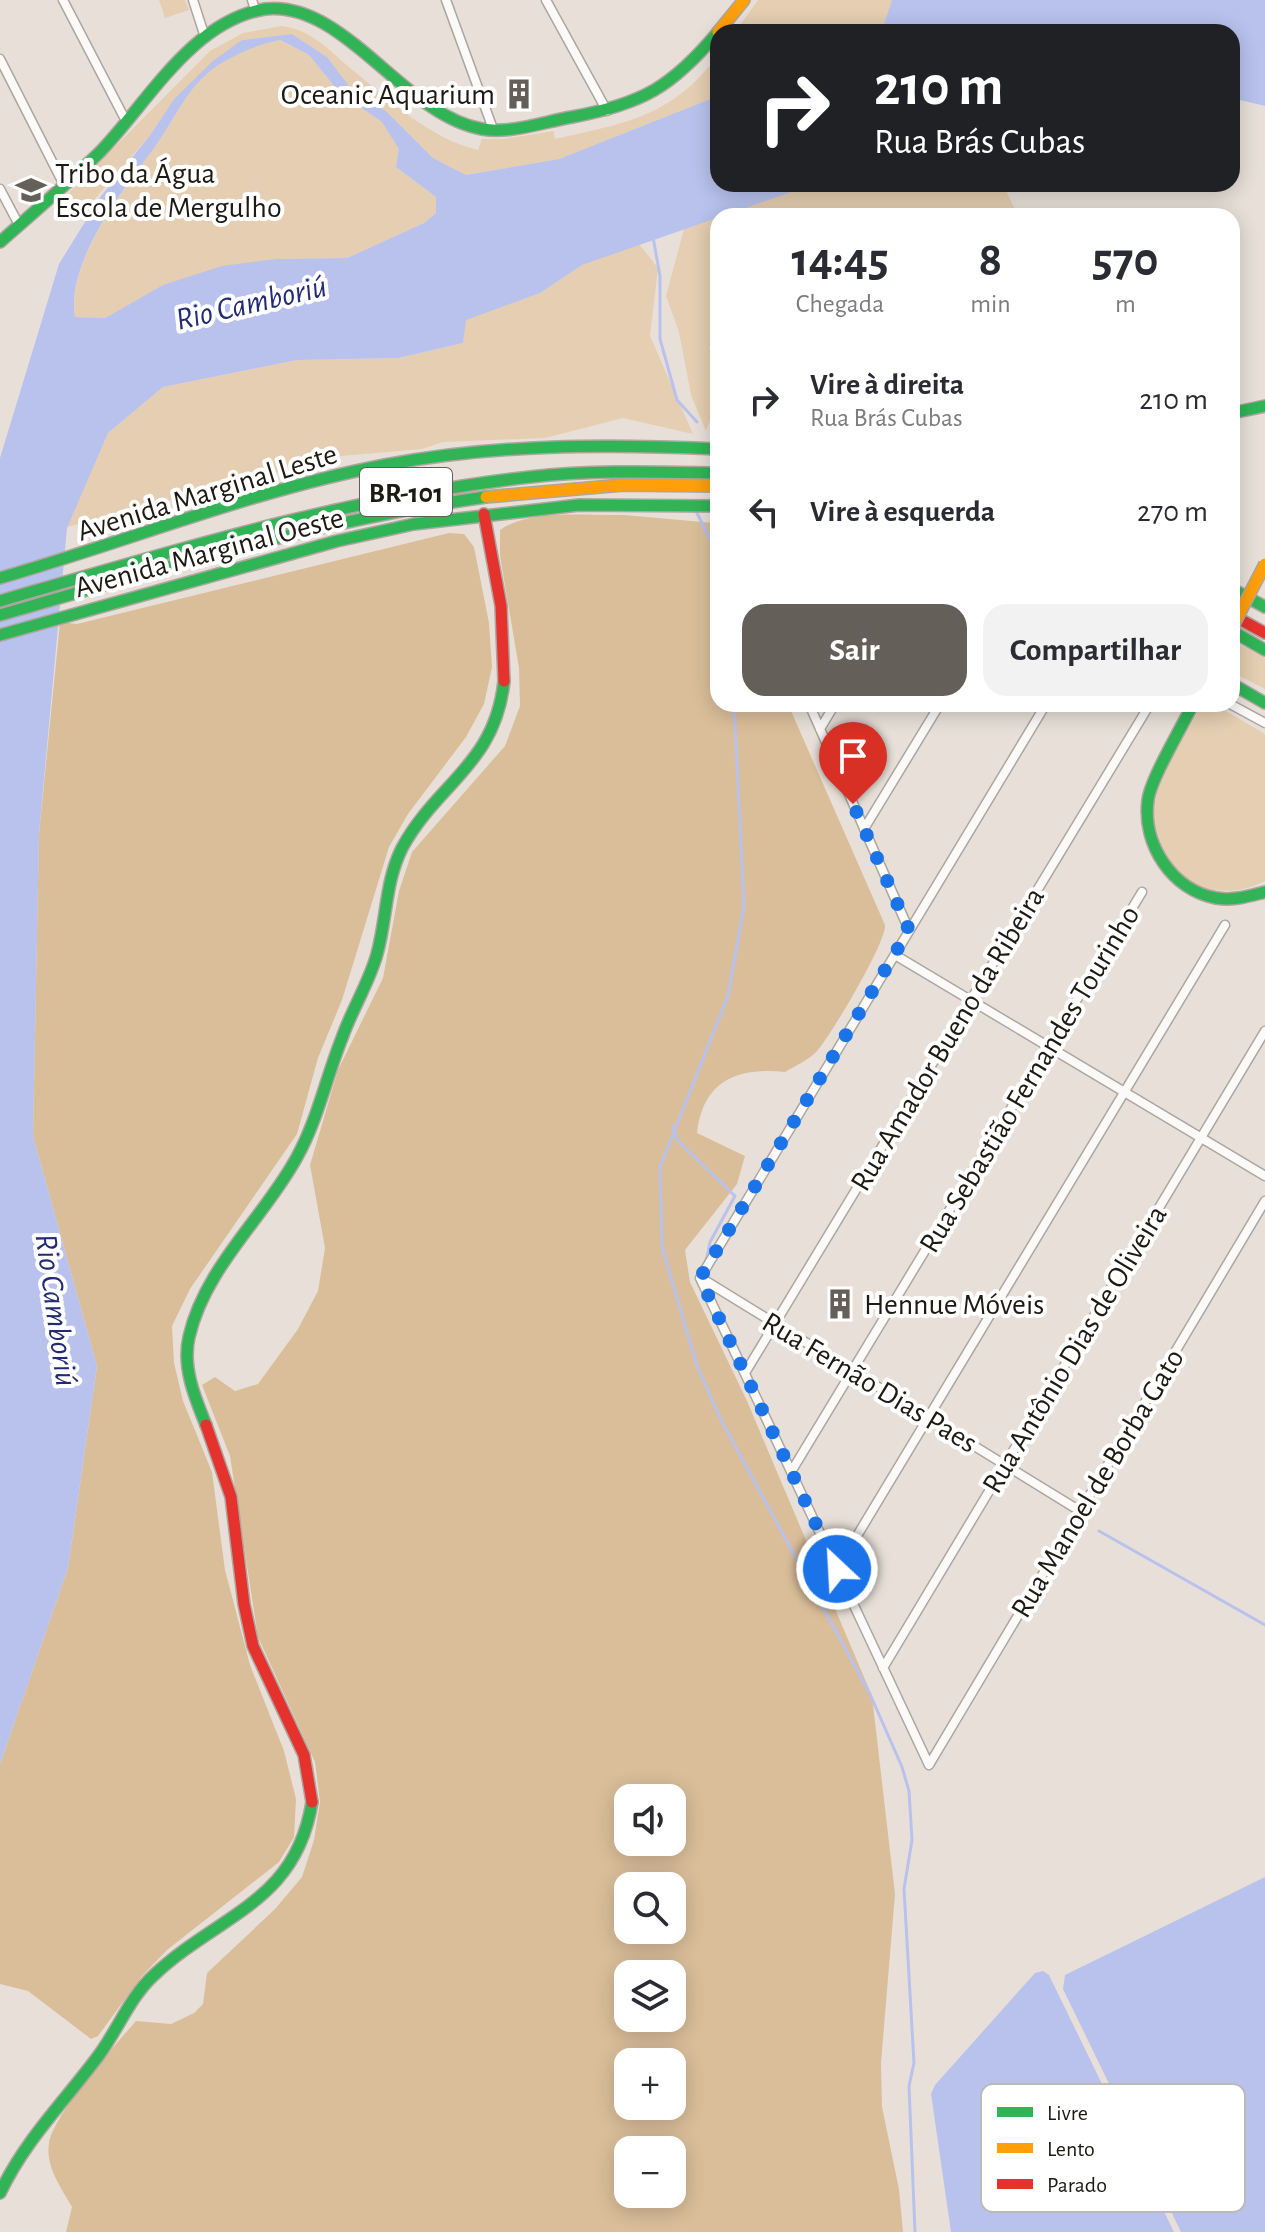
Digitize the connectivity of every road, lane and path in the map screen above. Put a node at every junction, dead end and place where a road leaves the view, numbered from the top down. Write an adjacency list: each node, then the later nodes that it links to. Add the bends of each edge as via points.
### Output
1 (63, 0): 12 (street)
2 (193, 0): 8 (street)
3 (446, 0): 13 (street)
4 (546, 0): 11 (street)
5 (744, 0): 7 (main road)
6 (254, 6): 8 (main road); 13 (main road, via 291,6 319,16 439,110 468,125)
7 (724, 24)
8 (205, 37): 12 (main road, via 183,54)
9 (710, 41): 11 (main road, via 657,94)
10 (0, 59): 14 (street)
11 (607, 111): 13 (main road)
12 (127, 123): 14 (main road)
13 (493, 129)
14 (64, 185): 16 (main road)
15 (0, 189): 16 (street)
16 (19, 225): 17 (main road)
17 (0, 242)
18 (1265, 406): 19 (main road)
19 (1240, 410)
20 (710, 449): 26 (main road, Avenida Marginal Leste, via 576,448 345,473)
21 (710, 473): 28 (main road, BR-101, via 585,471 432,488 347,504)
22 (710, 486): 31 (main road, BR-101, via 579,486 452,499 307,529)
23 (710, 506): 24 (main road, Avenida Marginal Oeste, via 625,503)
24 (484, 514): 34 (main road, Avenida Marginal Oeste, via 337,541); 71 (main road, via 506,664 497,715 482,751 425,813 395,862 369,979 344,1029 309,1134 204,1298 187,1346 195,1392 230,1487 238,1574 253,1645 304,1756 312,1787 310,1820 283,1876 262,1899 149,1979 103,2049 26,2145)
25 (1265, 564): 30 (main road, bridge)
26 (0, 578)
27 (1240, 593): 29 (main road)
28 (0, 601)
29 (1265, 607)
30 (1240, 614)
31 (0, 615)
32 (1240, 619): 33 (main road)
33 (1265, 633)
34 (0, 635)
35 (1240, 635): 36 (main road)
36 (1265, 650)
37 (1240, 689): 38 (main road)
38 (1265, 703)
39 (1240, 709): 46 (street)
40 (813, 712): 47 (street)
41 (830, 712): 47 (street)
42 (935, 712): 48 (street)
43 (1041, 712): 52 (street)
44 (1145, 712): 54 (street, Rua Amador Bueno da Ribeira)
45 (1189, 712): 50 (main road, via 1155,779 1147,807 1148,833 1160,862 1181,884 1210,897)
46 (1265, 723)
47 (820, 729): 48 (street)
48 (864, 829): 52 (street)
49 (1142, 892): 56 (street, Rua Sebastião Fernandes Tourinho)
50 (1265, 892)
51 (1225, 925): 57 (street)
52 (909, 930): 53 (street)
53 (895, 955): 54 (street); 61 (street)
54 (971, 1000): 56 (street); 62 (street, Rua Amador Bueno da Ribeira)
55 (1265, 1031): 58 (street, Rua Antônio Dias de Oliveira)
56 (1048, 1047): 57 (street); 63 (street, Rua Sebastião Fernandes Tourinho)
57 (1124, 1092): 58 (street); 65 (street)
58 (1201, 1138): 59 (street); 66 (street, Rua Antônio Dias de Oliveira)
59 (1265, 1176)
60 (1265, 1201): 68 (street, Rua Manoel de Borba Gato)
61 (700, 1278): 62 (street, Rua Fernão Dias Paes); 64 (street)
62 (775, 1323): 63 (street, Rua Fernão Dias Paes); 64 (street, Rua Amador Bueno da Ribeira)
63 (852, 1371): 65 (street, Rua Fernão Dias Paes); 67 (street, Rua Sebastião Fernandes Tourinho)
64 (745, 1373): 67 (street)
65 (928, 1417): 66 (street, Rua Fernão Dias Paes); 69 (street)
66 (1005, 1464): 68 (street, Rua Fernão Dias Paes); 70 (street, Rua Antônio Dias de Oliveira)
67 (791, 1472): 69 (street)
68 (1080, 1511): 70 (street, Rua Manoel de Borba Gato, via 929,1765)
69 (837, 1569): 70 (street)
70 (883, 1668)
71 (0, 2193)

